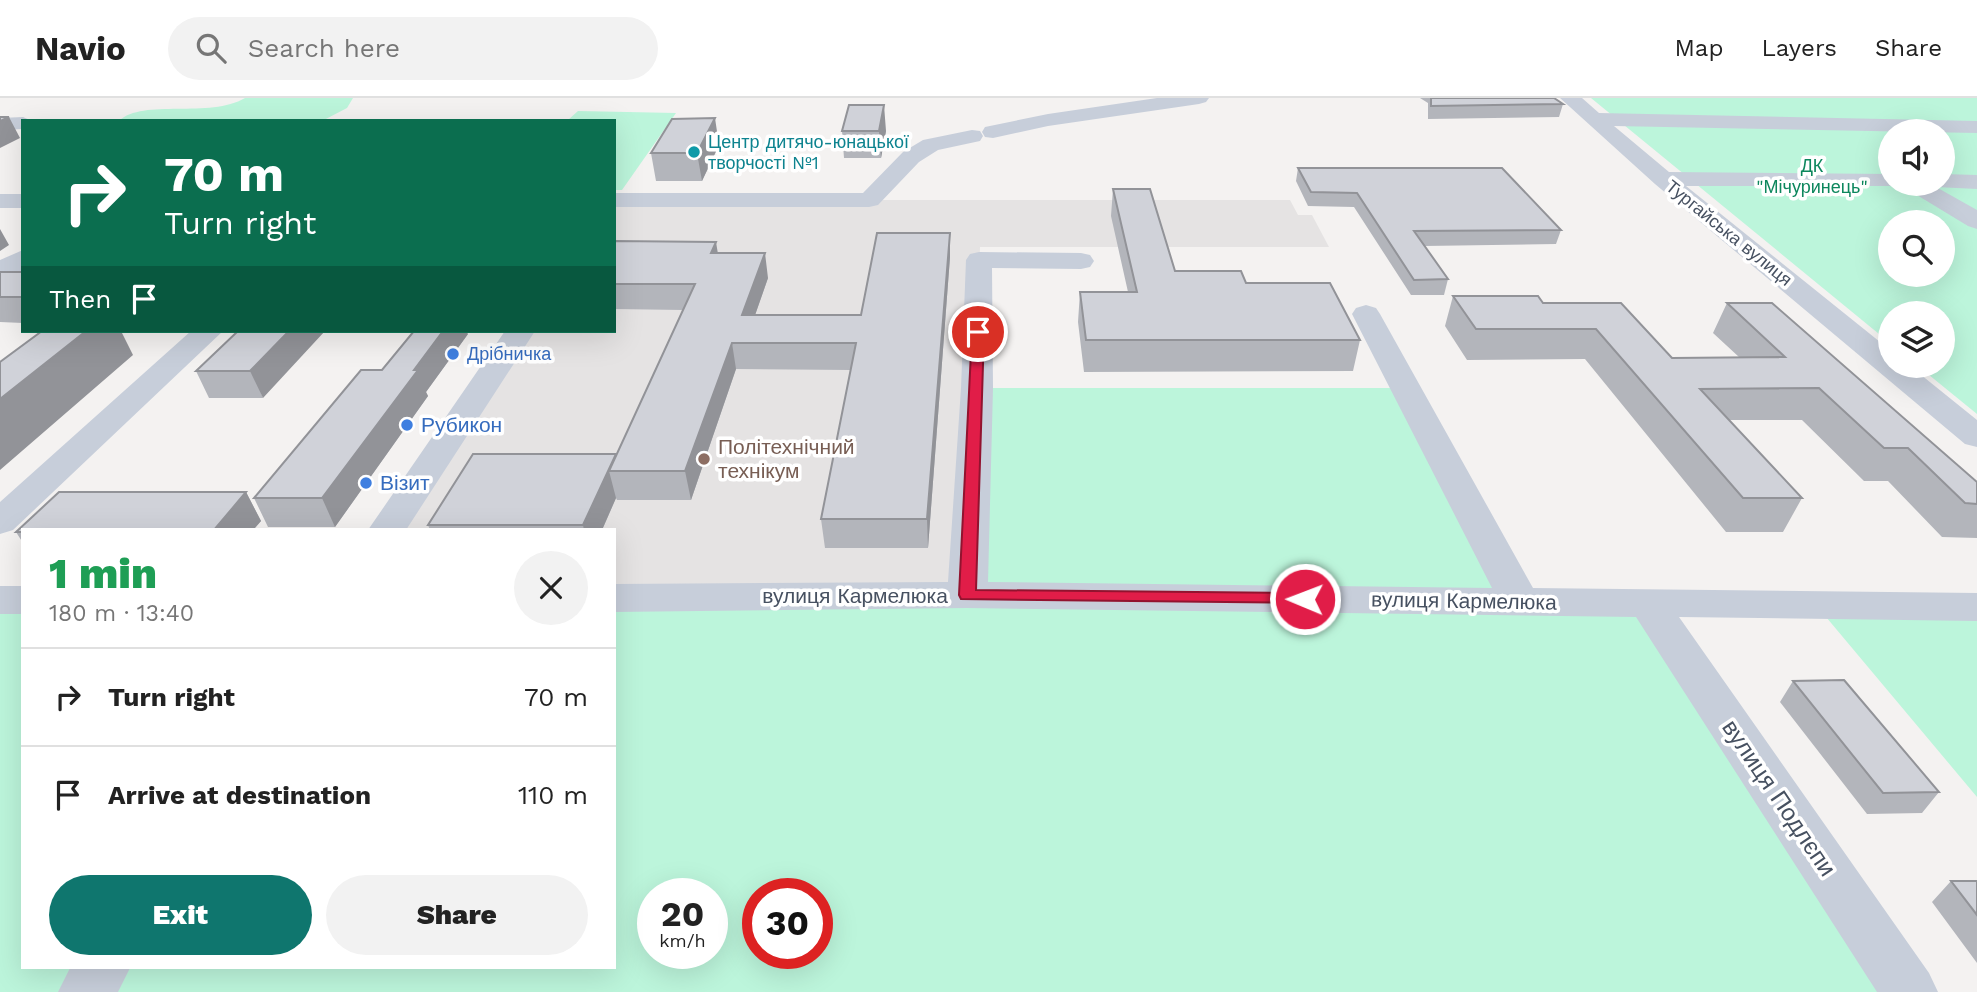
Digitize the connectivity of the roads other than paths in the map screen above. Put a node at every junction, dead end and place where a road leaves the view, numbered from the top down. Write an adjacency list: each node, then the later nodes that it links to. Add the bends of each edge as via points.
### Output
1 (1199, 98): 12 (street, via 1048,120 931,145 911,157 869,200)
2 (1570, 98): 3 (street, Тургайська вулиця)
3 (1597, 119): 6 (street); 7 (street, Тургайська вулиця)
4 (21, 123): 5 (street)
5 (0, 124)
6 (1977, 127)
7 (1663, 179): 8 (street); 20 (street, Тургайська вулиця)
8 (1878, 181)
9 (1955, 181): 10 (street)
10 (1977, 182)
11 (1935, 196): 13 (street)
12 (616, 200)
13 (1977, 221)
14 (21, 259): 16 (street)
15 (1081, 261): 25 (street, via 979,260)
16 (0, 272)
17 (1366, 314): 29 (street)
18 (206, 333): 23 (street)
19 (519, 333): 24 (street)
20 (1878, 355)
21 (1906, 378): 22 (street, Тургайська вулиця)
22 (1977, 437)
23 (0, 522)
24 (388, 528)
25 (967, 595): 26 (street, вулиця Кармелюка); 29 (street, вулиця Кармелюка)
26 (616, 598)
27 (0, 600): 28 (street)
28 (21, 600)
29 (1520, 601): 30 (street, вулиця Кармелюка)
30 (1648, 603): 31 (street, вулиця Кармелюка); 34 (street, вулиця Подлєпи)
31 (1977, 607)
32 (101, 969): 33 (street)
33 (87, 992)
34 (1909, 992)

